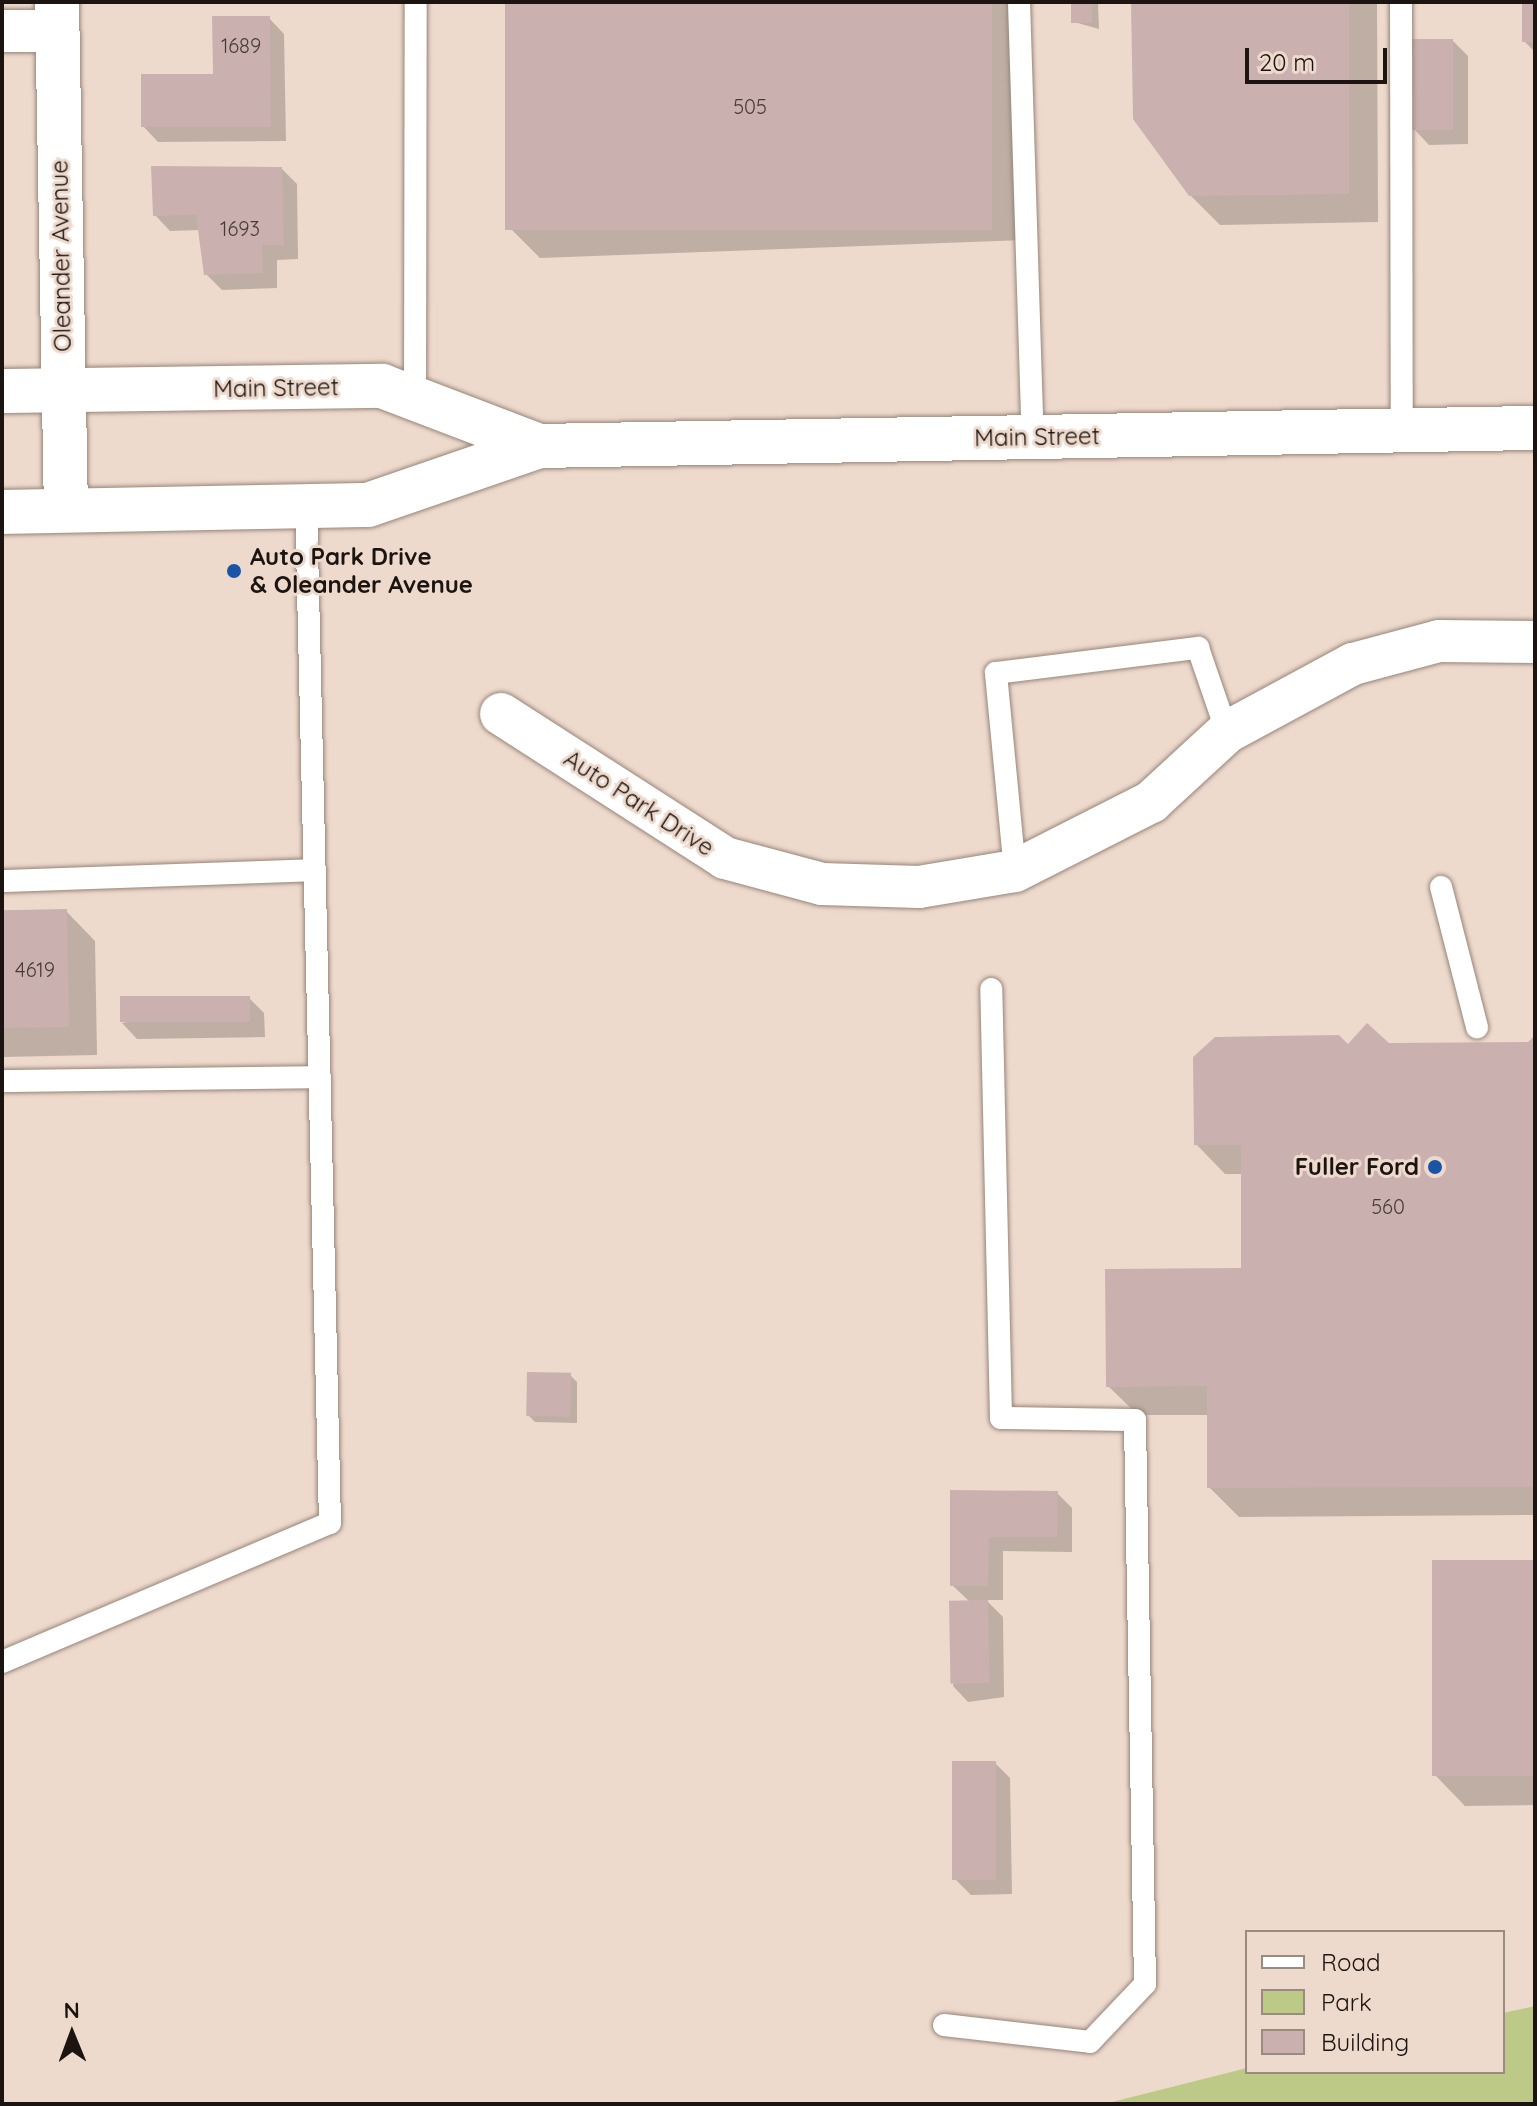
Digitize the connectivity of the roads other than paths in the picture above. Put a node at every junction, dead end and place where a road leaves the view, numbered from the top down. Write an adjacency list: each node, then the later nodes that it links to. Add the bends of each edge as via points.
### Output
1 (416, 2): 8 (lane)
2 (1019, 2): 11 (lane)
3 (1401, 2): 10 (lane)
4 (57, 16): 5 (street); 7 (main road, Oleander Avenue)
5 (2, 31)
6 (2, 391): 7 (main road, Main Street)
7 (64, 391): 8 (main road, Main Street, via 382,386); 14 (main road, Oleander Avenue)
8 (415, 398): 12 (main road, Main Street)
9 (1535, 428): 10 (main road, Main Street)
10 (1402, 431): 11 (main road, Main Street)
11 (1033, 437): 12 (main road, Main Street)
12 (539, 446): 13 (main road, Main Street, via 368,505)
13 (306, 506): 14 (main road, Main Street); 19 (lane)
14 (66, 510): 15 (main road, Main Street)
15 (2, 512)
16 (1535, 642): 18 (street, Auto Park Drive, via 1439,641 1353,664)
17 (501, 714): 20 (street, Auto Park Drive, via 725,858 822,884 919,887)
18 (1227, 732): 20 (street, Auto Park Drive, via 1151,802); 20 (lane, via 1198,648 996,673)
19 (315, 870): 21 (lane); 25 (lane)
20 (1015, 871)
21 (2, 881)
22 (1441, 887): 24 (lane)
23 (991, 989): 28 (lane, via 1001,1418 1135,1420 1145,1984 1090,2042)
24 (1477, 1027)
25 (320, 1077): 26 (lane); 27 (lane, via 330,1523)
26 (2, 1081)
27 (2, 1662)
28 (944, 2025)

